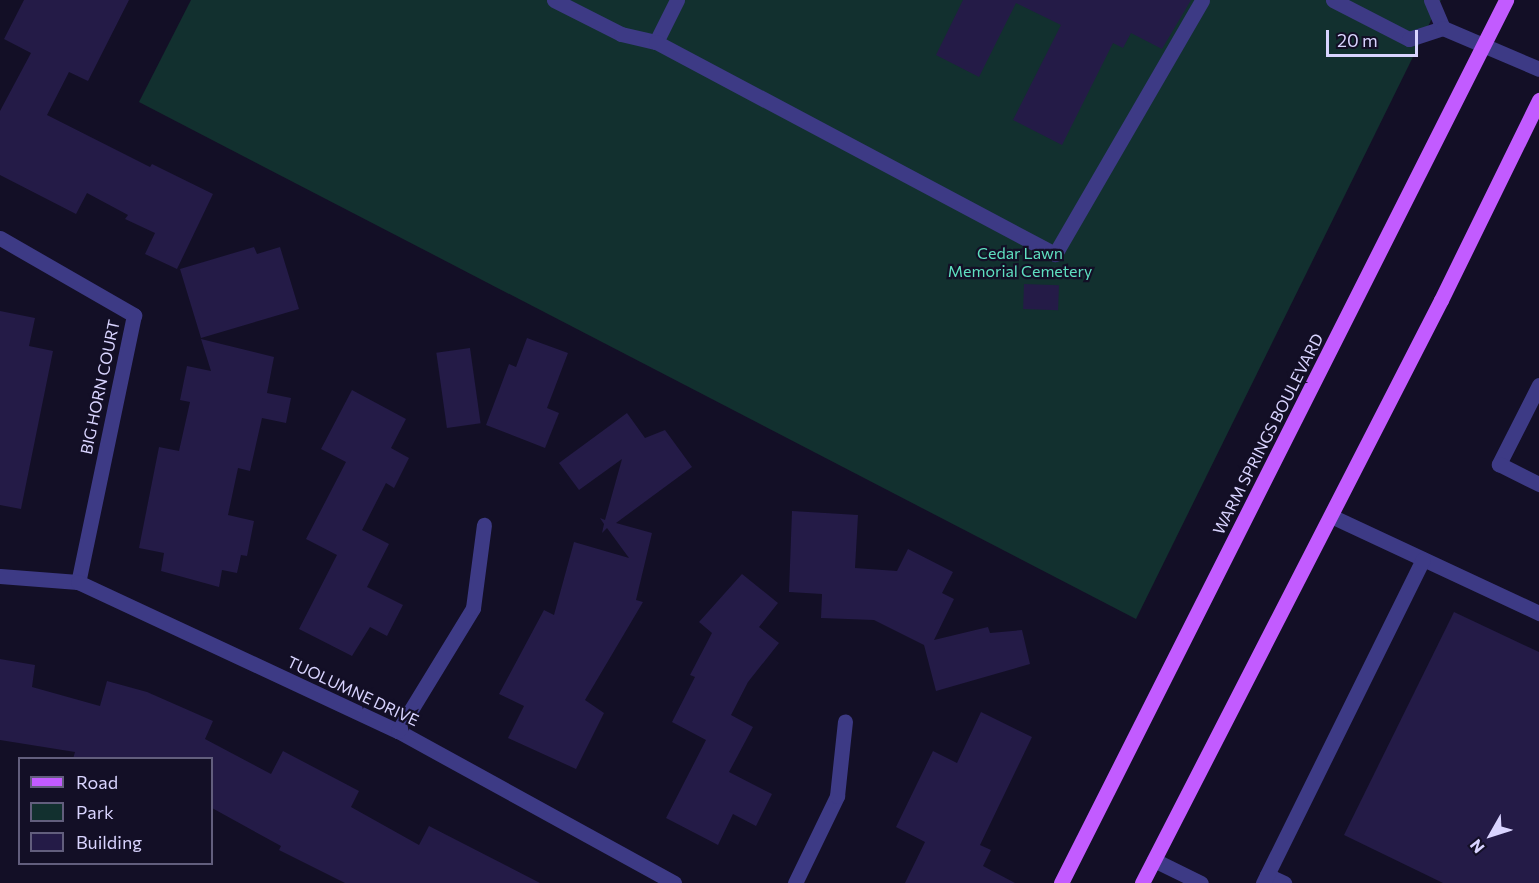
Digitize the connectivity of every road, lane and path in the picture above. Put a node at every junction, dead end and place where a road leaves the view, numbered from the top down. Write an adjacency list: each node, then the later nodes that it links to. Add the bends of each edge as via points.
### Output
1 (554, 0): 8 (street, via 621,34)
2 (677, 0): 8 (street)
3 (1202, 0): 8 (street, via 1055,254)
4 (1333, 0): 7 (street, via 1409,39)
5 (1431, 0): 7 (street)
6 (1506, 0): 9 (main road, WARM SPRINGS BOULEVARD)
7 (1443, 27): 9 (street)
8 (656, 42)
9 (1484, 46): 10 (street); 27 (main road, WARM SPRINGS BOULEVARD)
10 (1539, 69)
11 (1539, 100): 15 (main road)
12 (0, 238): 19 (street, BIG HORN COURT, via 134,315)
13 (1539, 385): 14 (street, via 1498,464)
14 (1539, 484)
15 (1331, 516): 17 (street); 23 (main road)
16 (484, 525): 22 (street, via 473,608)
17 (1423, 559): 20 (street); 24 (street)
18 (0, 576): 19 (street, TUOLUMNE DRIVE)
19 (78, 582): 22 (street, TUOLUMNE DRIVE)
20 (1539, 613)
21 (845, 721): 26 (street, via 837,796)
22 (398, 731): 25 (street, TUOLUMNE DRIVE)
23 (1154, 860): 28 (main road); 29 (street)
24 (1265, 879): 30 (street)
25 (674, 883)
26 (795, 883)
27 (1061, 883)
28 (1142, 883)
29 (1201, 883)
30 (1284, 883)

